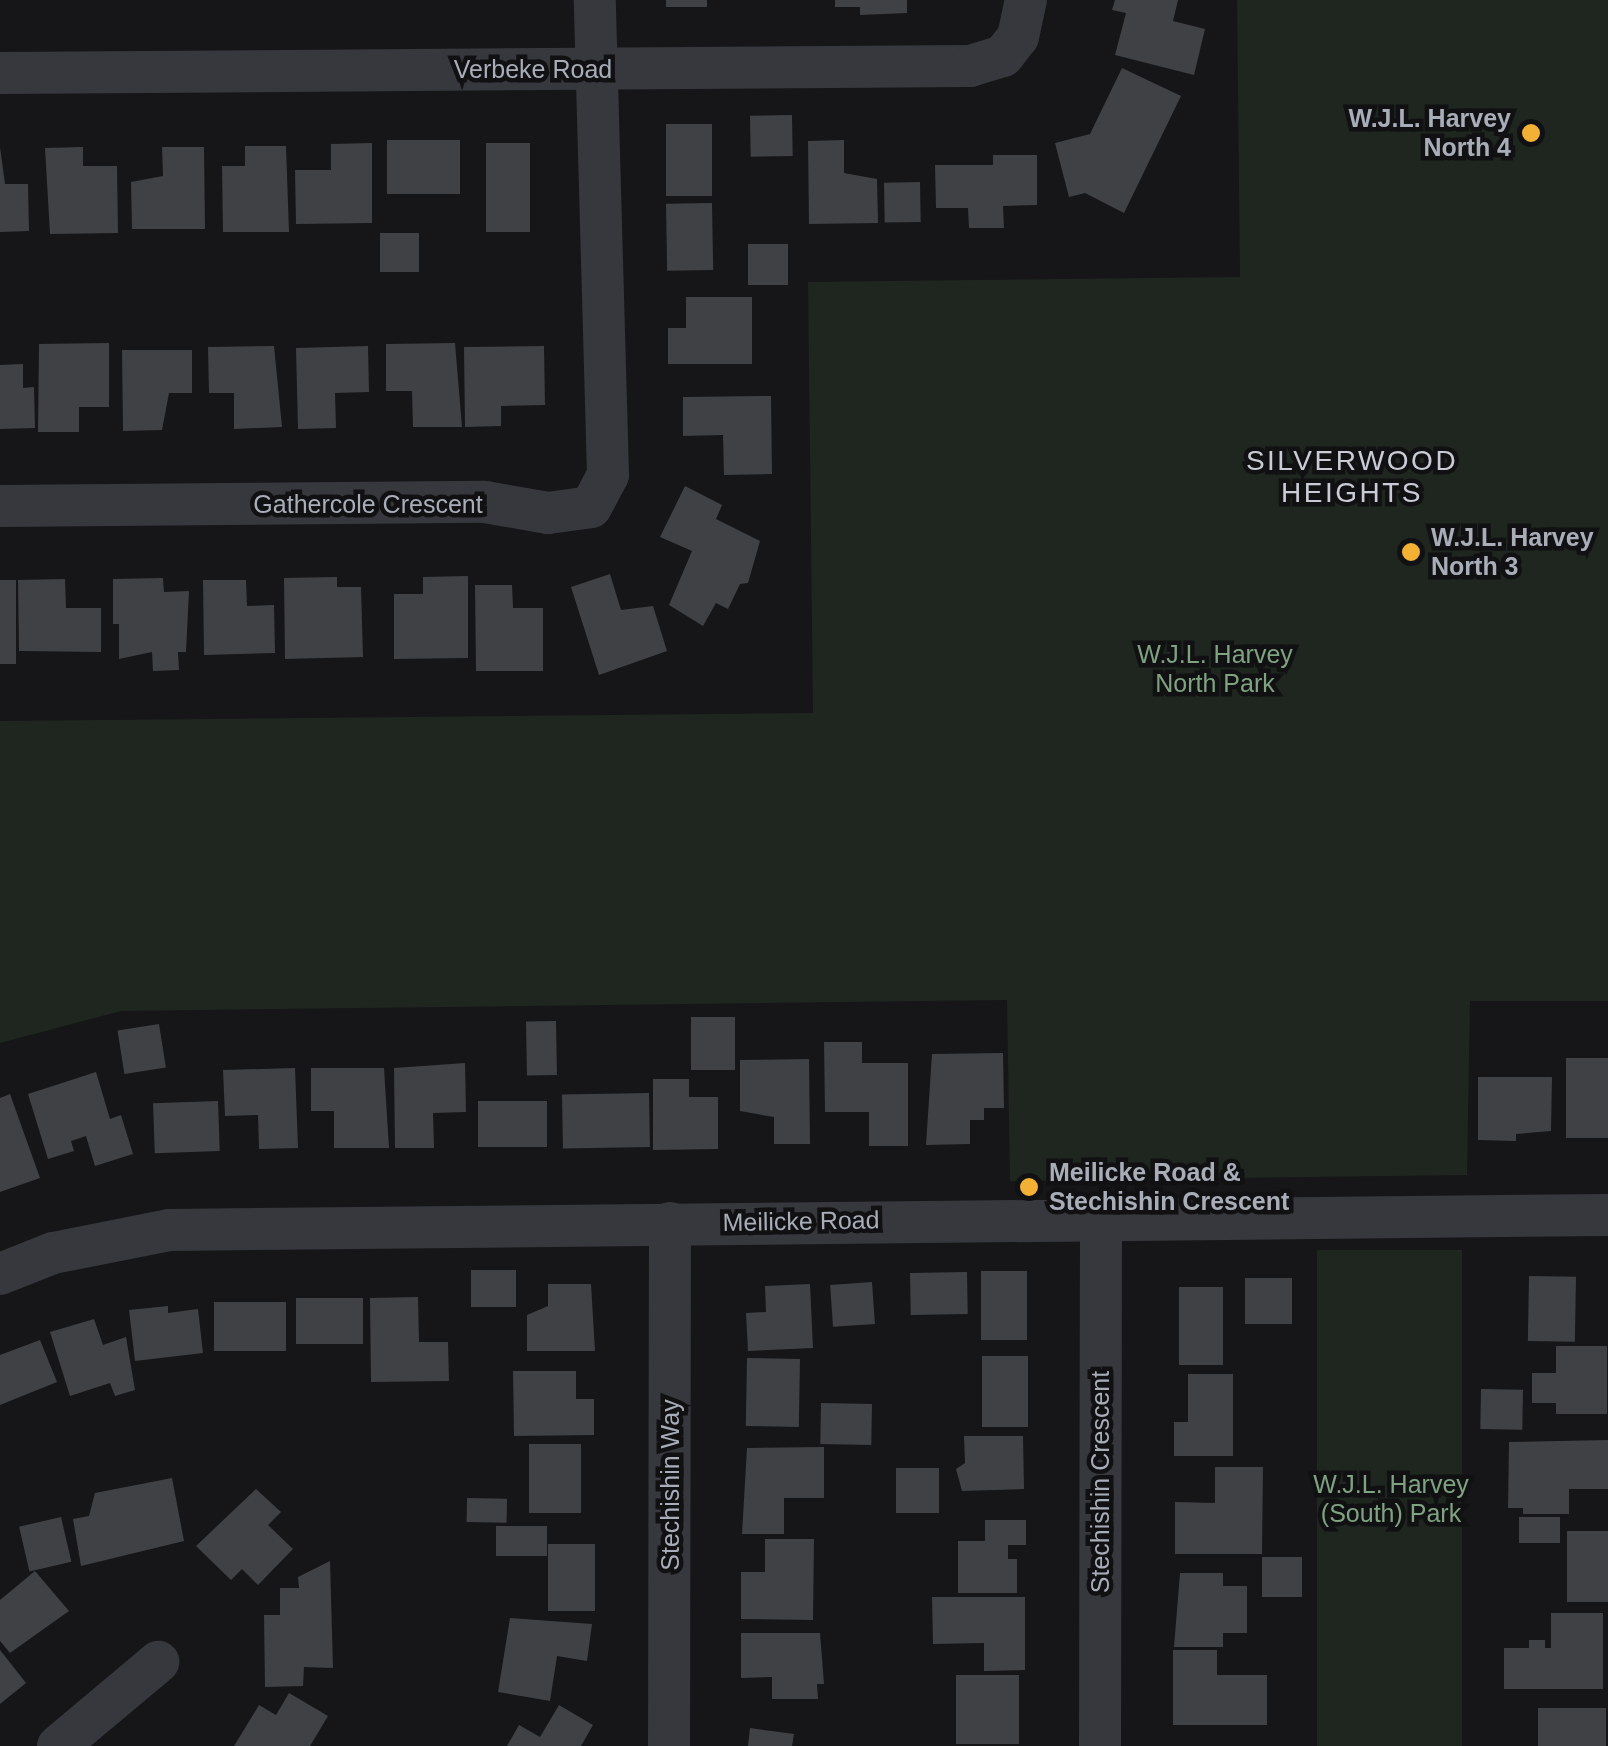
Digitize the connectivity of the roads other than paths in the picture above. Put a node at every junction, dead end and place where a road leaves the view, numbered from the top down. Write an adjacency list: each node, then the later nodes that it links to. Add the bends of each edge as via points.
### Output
1 (595, 0): 3 (street)
2 (1026, 0): 3 (street, Verbeke Road, via 1018,36 1004,56 970,66)
3 (596, 68): 4 (street, Verbeke Road); 5 (street, Gathercole Crescent, via 608,475 591,507 548,513 484,502)
4 (0, 73)
5 (0, 506)
6 (1608, 1215): 7 (street, Meilicke Road)
7 (1101, 1218): 8 (street, Meilicke Road); 13 (street, Stechishin Crescent)
8 (670, 1223): 9 (street, Meilicke Road, via 169,1230 54,1254); 12 (street, Stechishin Way)
9 (0, 1274)
10 (158, 1662): 11 (street)
11 (58, 1746)
12 (669, 1746)
13 (1100, 1746)

